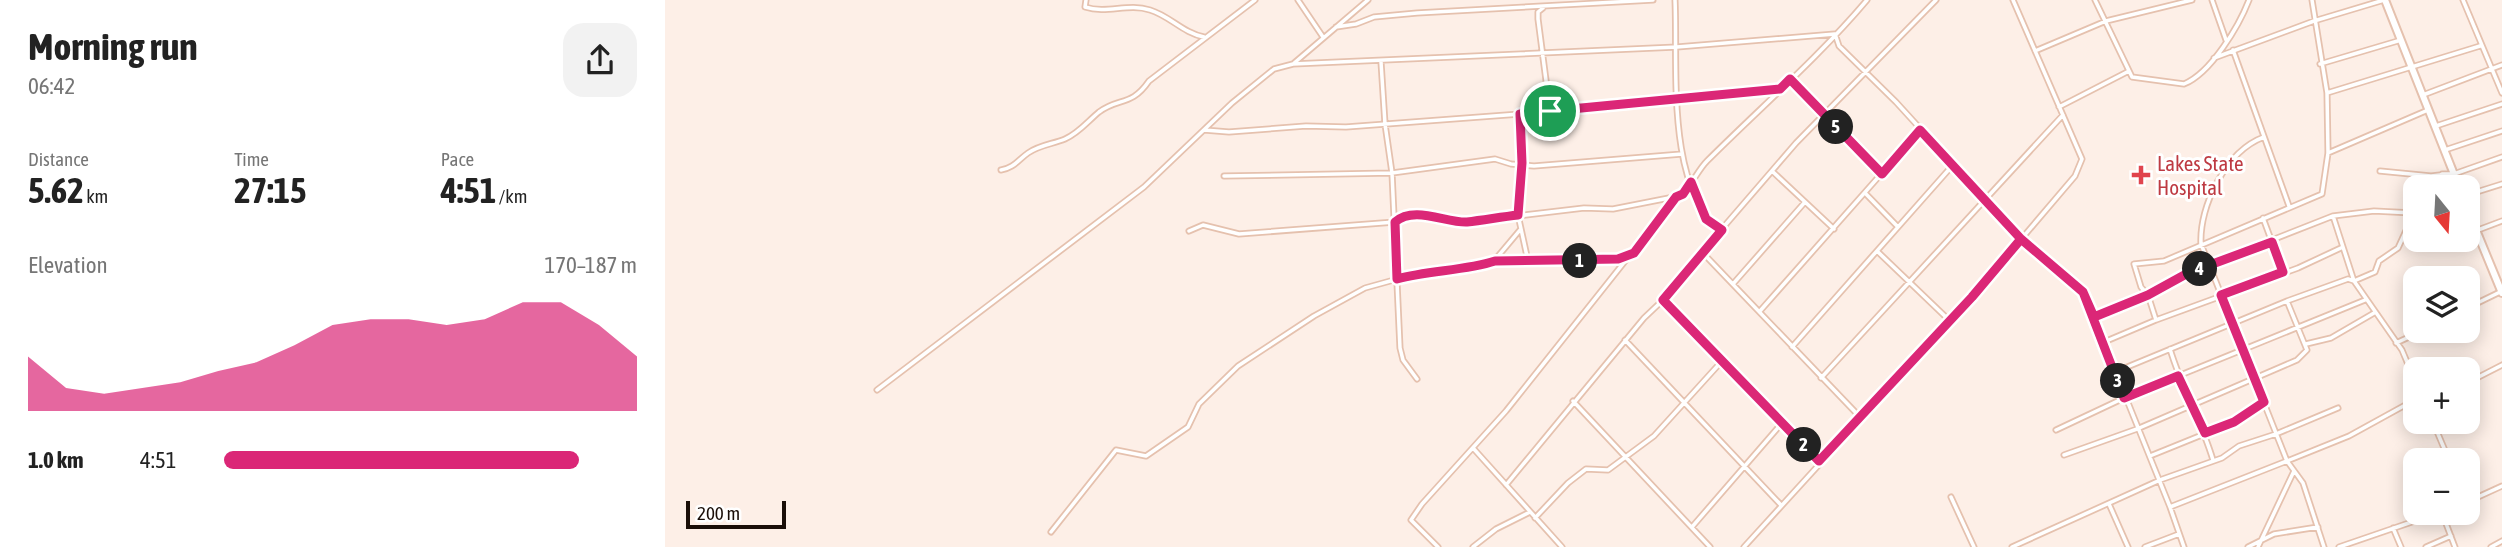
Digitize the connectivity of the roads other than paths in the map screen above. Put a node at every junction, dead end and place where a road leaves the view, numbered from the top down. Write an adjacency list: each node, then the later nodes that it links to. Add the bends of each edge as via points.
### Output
1 (1086, 0): 23 (street, via 1085,7 1098,11 1149,9)
2 (1255, 0): 23 (street)
3 (1298, 0): 22 (street)
4 (1368, 0): 20 (street)
5 (1653, 0): 17 (street)
6 (1675, 0): 27 (street)
7 (1867, 0): 21 (street)
8 (1935, 0): 39 (street)
9 (2013, 0): 29 (street)
10 (2095, 0): 18 (street)
11 (2192, 0): 18 (street)
12 (2212, 0): 24 (street)
13 (2249, 0): 24 (street)
14 (2312, 0): 19 (street)
15 (2385, 0): 19 (street); 25 (main road)
16 (2463, 0): 26 (street)
17 (1543, 8): 20 (street, via 1385,16); 30 (street, via 1538,19)
18 (2106, 21): 29 (street); 38 (street)
19 (2315, 21): 28 (street); 34 (street)
20 (1334, 27): 22 (street)
21 (1835, 34): 27 (street); 39 (street, via 1839,46); 40 (street)
22 (1323, 37): 33 (street)
23 (1205, 38): 65 (street, via 1128,102 1097,113 1084,128)
24 (2226, 40): 31 (street)
25 (2400, 40): 34 (street); 36 (main road)
26 (2480, 46): 36 (street); 37 (street)
27 (1677, 47): 30 (street); 45 (street)
28 (2233, 50): 31 (street); 58 (street)
29 (2035, 51): 47 (street)
30 (1544, 54): 32 (street); 49 (street)
31 (2212, 59): 38 (street, via 2184,84 2132,77)
32 (1381, 62): 33 (street); 53 (street)
33 (1293, 64): 55 (street, via 1275,69)
34 (2320, 64): 42 (street)
35 (2502, 65): 37 (street)
36 (2412, 69): 42 (street); 44 (main road)
37 (2491, 69): 43 (street); 44 (street)
38 (2129, 71): 47 (street)
39 (1864, 73): 51 (street); 56 (street)
40 (1790, 79): 41 (street); 51 (street)
41 (1780, 89): 45 (street); 73 (street)
42 (2326, 93): 60 (street)
43 (2502, 93)
44 (2423, 96): 48 (main road)
45 (1676, 99): 49 (street); 61 (street)
46 (2502, 104): 54 (street)
47 (2059, 107): 52 (street)
48 (2428, 110): 54 (main road); 60 (street)
49 (1550, 111): 50 (street)
50 (1520, 114): 53 (street); 63 (street)
51 (1823, 114): 66 (street); 69 (street)
52 (2063, 115): 78 (street); 95 (street, via 2082,159 2075,176)
53 (1385, 124): 55 (street); 68 (street)
54 (2435, 126): 59 (main road)
55 (1202, 130): 142 (street, via 1144,187)
56 (1920, 130): 64 (street); 69 (street)
57 (2502, 131): 59 (street)
58 (2264, 137): 80 (street); 97 (street, via 2239,154 2218,181 2203,220)
59 (2445, 150): 71 (main road)
60 (2328, 153): 80 (street, via 2322,194)
61 (1682, 154): 63 (street, via 1534,166); 73 (street)
62 (2502, 157): 71 (street)
63 (1522, 163): 68 (street, via 1495,159); 82 (street)
64 (1952, 166): 78 (street); 87 (street)
65 (1001, 170)
66 (1772, 171): 79 (street); 91 (street)
67 (2380, 171): 70 (street)
68 (1392, 173): 72 (street); 86 (street)
69 (1882, 174): 76 (street)
70 (2442, 174): 71 (street)
71 (2454, 174)
72 (1224, 176)
73 (1691, 182): 77 (street); 91 (street, via 1706,219)
74 (2502, 184): 75 (street)
75 (2480, 191)
76 (1866, 194): 87 (street); 89 (street)
77 (1676, 197): 82 (street, via 1613,209); 101 (street)
78 (1985, 201): 95 (street); 109 (street)
79 (1805, 202): 89 (street); 110 (street)
80 (2289, 206): 84 (street)
81 (2403, 212): 83 (street)
82 (1518, 215): 86 (street, via 1466,222 1425,215); 88 (street)
83 (2333, 216): 96 (street); 98 (street)
84 (2263, 218): 96 (street); 97 (street)
85 (2502, 221): 90 (street)
86 (1395, 222): 92 (street, via 1239,234 1203,225); 106 (street)
87 (1898, 227): 99 (street)
88 (1521, 228): 102 (street); 103 (street)
89 (1834, 229): 118 (street)
90 (2480, 229)
91 (1722, 230): 100 (street)
92 (1189, 231)
93 (2403, 237): 107 (street, via 2398,248 2379,261 2375,272)
94 (2480, 237): 108 (main road)
95 (2021, 239): 120 (street, via 2083,292); 122 (street)
96 (2272, 242): 104 (street); 105 (street)
97 (2201, 244): 104 (street); 112 (street, via 2164,261 2134,264)
98 (2343, 247): 105 (street); 107 (street)
99 (1877, 251): 109 (street); 130 (street)
100 (1703, 252): 110 (street); 114 (street)
101 (1634, 253): 103 (street, via 1618,259); 156 (street)
102 (1495, 261): 103 (street); 106 (street)
103 (1528, 261)
104 (2209, 266): 112 (street); 113 (street)
105 (2283, 272): 113 (street)
106 (1397, 279): 141 (street, via 1400,348); 180 (street, via 1366,288 1314,316 1238,366 1199,404 1188,427 1146,456 1116,450)
107 (2354, 281): 115 (street); 116 (street, via 2348,279)
108 (2500, 281): 111 (main road)
109 (1911, 283): 122 (street); 139 (street)
110 (1733, 284): 118 (street)
111 (2502, 292): 117 (street)
112 (2148, 295): 120 (street); 121 (street)
113 (2221, 295): 121 (street); 123 (street)
114 (1663, 300): 125 (street); 134 (street)
115 (2365, 300): 119 (street); 124 (street)
116 (2287, 301): 123 (street); 124 (street)
117 (2480, 302)
118 (1760, 312): 130 (street)
119 (2374, 313): 128 (street); 129 (street, via 2332,338)
120 (2094, 317): 127 (street)
121 (2156, 320): 127 (street)
122 (1950, 321): 150 (street)
123 (2232, 324): 131 (street); 132 (street)
124 (2299, 329): 129 (street); 132 (street)
125 (1625, 340): 144 (street); 145 (street)
126 (2403, 340): 128 (street)
127 (2104, 342): 136 (street)
128 (2396, 343): 133 (street)
129 (2305, 344): 140 (street, via 2307,350 2297,360)
130 (1792, 346): 139 (street)
131 (2170, 349): 136 (street); 137 (street)
132 (2243, 350): 137 (street); 140 (street)
133 (2403, 357)
134 (1722, 361): 145 (street); 151 (street)
135 (2502, 365): 138 (street)
136 (2115, 372): 143 (street)
137 (2178, 376): 143 (street); 147 (street)
138 (2480, 376)
139 (1821, 378): 150 (street)
140 (2256, 378): 146 (street); 147 (street)
141 (1417, 379)
142 (877, 390)
143 (2124, 398): 152 (street); 153 (street)
144 (1573, 401): 159 (street); 166 (street)
145 (1684, 402): 159 (street, via 1654,436); 163 (street)
146 (2264, 402): 154 (street, via 2234,422); 155 (street)
147 (2191, 406): 152 (street); 154 (street)
148 (2403, 406): 162 (street, via 2349,436)
149 (2338, 408): 155 (street)
150 (1860, 417): 161 (street)
151 (1782, 423): 161 (street); 163 (street)
152 (2137, 429): 157 (street); 158 (street)
153 (2056, 430)
154 (2205, 433): 158 (street); 160 (street)
155 (2276, 434): 160 (street); 162 (street)
156 (1473, 448): 166 (street); 185 (street, via 1412,520)
157 (2064, 455)
158 (2149, 457): 165 (street)
159 (1626, 458): 174 (street, via 1608,470 1586,469); 178 (street)
160 (2214, 460): 165 (street)
161 (1819, 461): 171 (street)
162 (2287, 461): 164 (street); 172 (street)
163 (1745, 468): 171 (street); 178 (street)
164 (2294, 471): 177 (street, via 2303,483); 183 (street)
165 (2160, 480): 170 (street); 172 (street)
166 (1506, 485): 173 (street)
167 (2502, 485): 168 (street)
168 (2480, 496)
169 (1951, 497): 190 (street)
170 (2109, 504): 191 (street); 192 (street)
171 (1780, 505): 189 (street)
172 (2171, 507): 181 (street)
173 (1530, 512): 174 (street); 186 (street)
174 (1535, 517): 187 (street)
175 (2403, 525): 179 (street)
176 (2446, 525): 182 (street)
177 (2318, 527): 183 (street); 197 (street)
178 (1692, 528): 188 (street)
179 (2393, 528): 198 (street); 199 (street)
180 (1051, 532)
181 (2179, 534): 193 (street); 194 (street)
182 (2451, 536): 200 (street); 201 (street)
183 (2262, 539): 195 (street); 196 (street)
184 (2502, 541): 202 (street)
185 (1438, 547)
186 (1473, 547)
187 (1562, 547)
188 (1710, 547)
189 (1744, 547)
190 (1974, 547)
191 (2012, 547)
192 (2128, 547)
193 (2145, 547)
194 (2184, 547)
195 (2248, 547)
196 (2258, 547)
197 (2324, 547)
198 (2339, 547)
199 (2401, 547)
200 (2426, 547)
201 (2455, 547)
202 (2491, 547)

